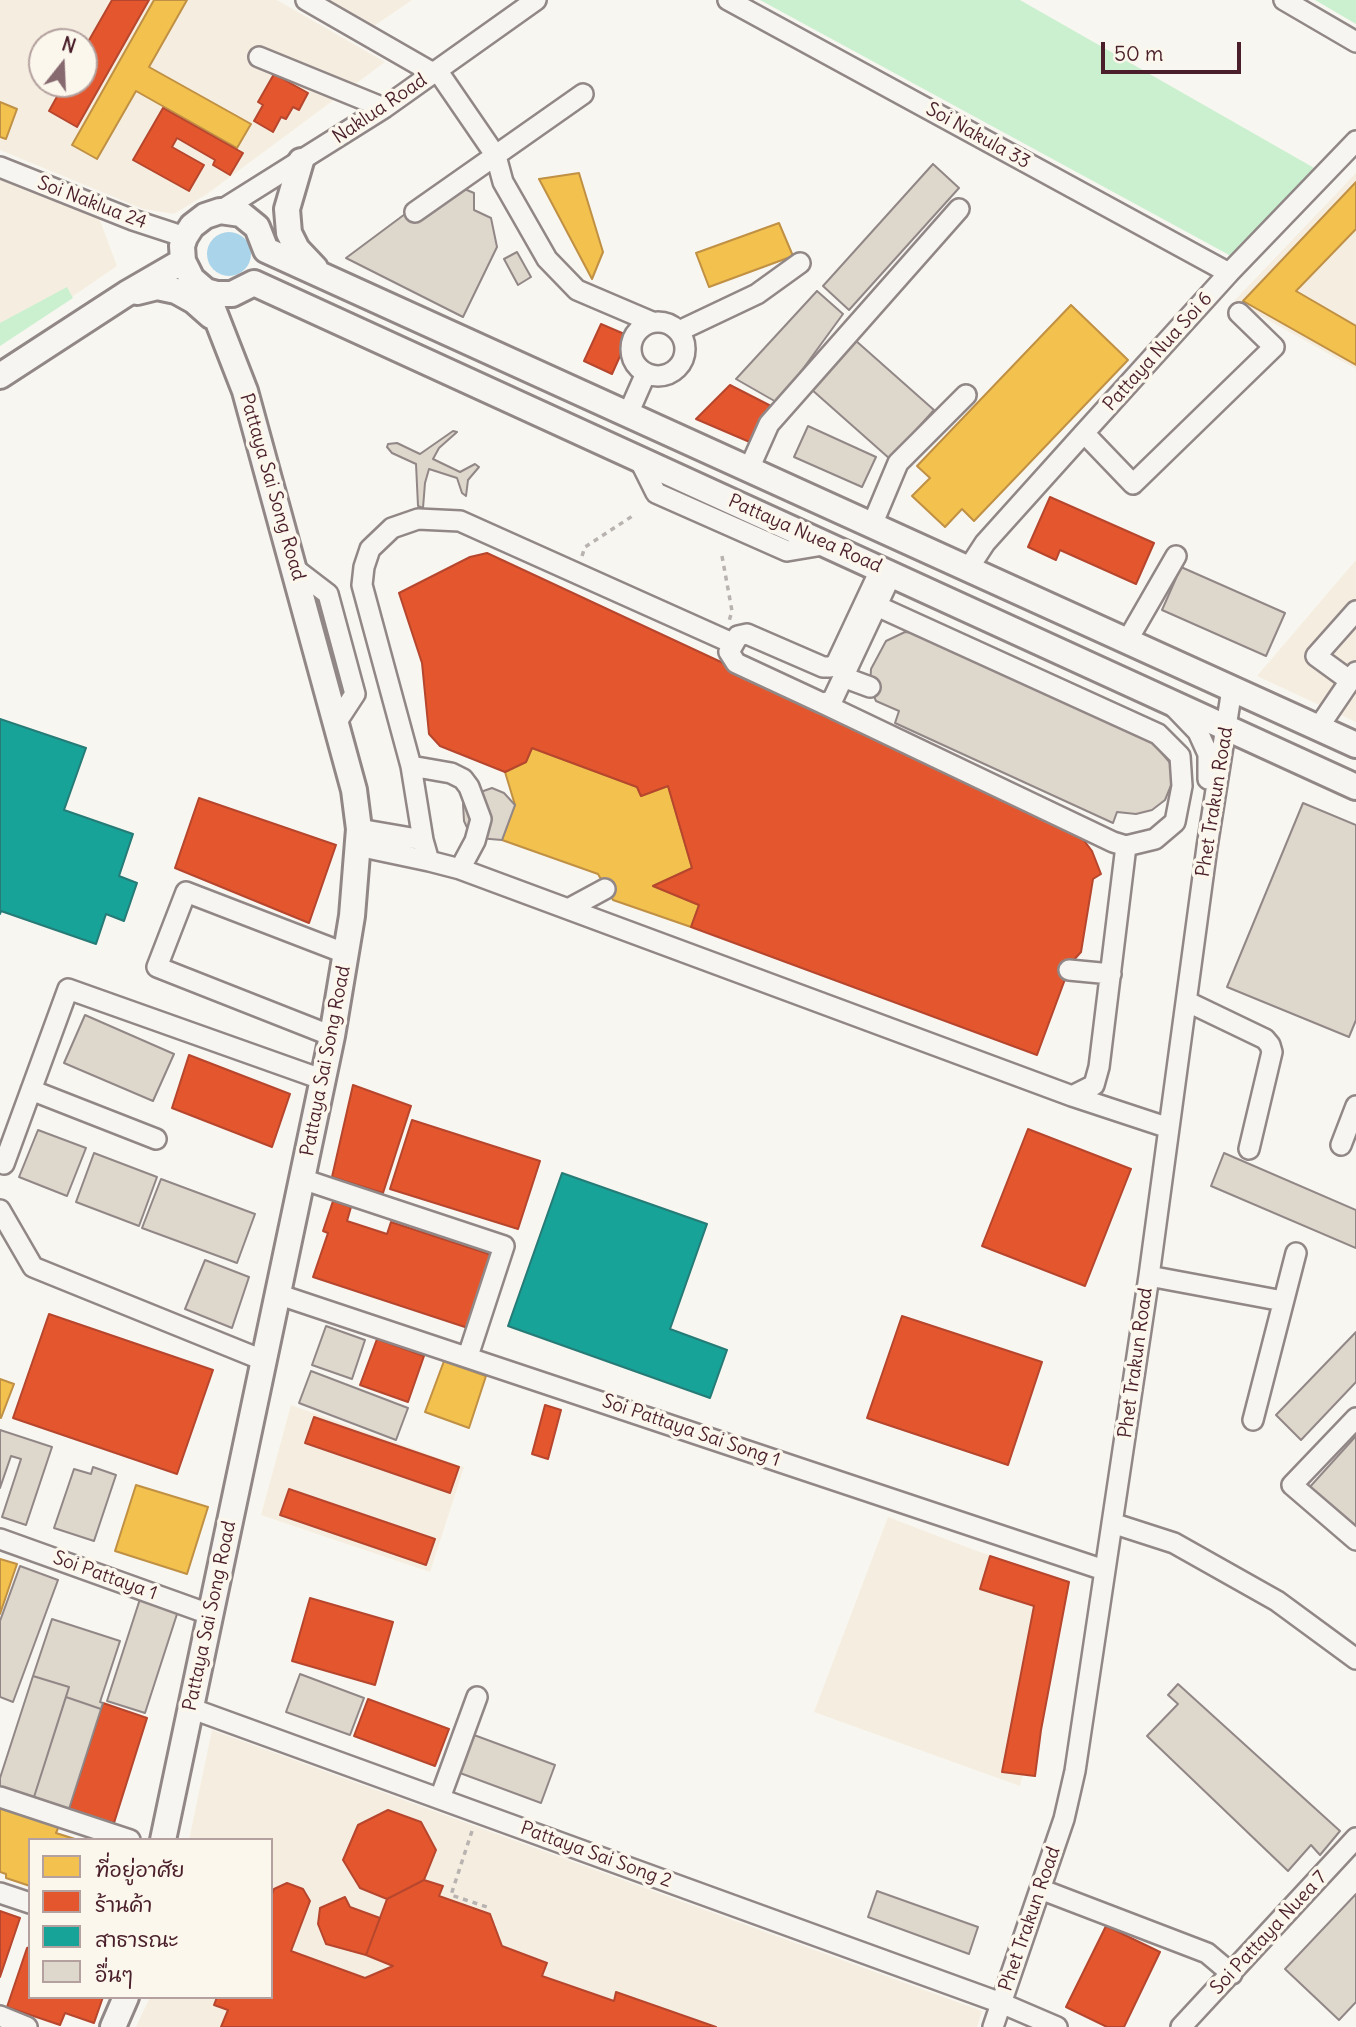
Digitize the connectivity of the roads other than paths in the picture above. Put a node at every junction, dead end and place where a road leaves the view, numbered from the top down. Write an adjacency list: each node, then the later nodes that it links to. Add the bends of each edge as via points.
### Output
1 (306, 0): 7 (street)
2 (536, 0): 7 (street, Naklua Road)
3 (728, 0): 19 (street, Soi Nakula 33)
4 (1284, 0): 5 (street)
5 (1356, 42)
6 (258, 57): 9 (street)
7 (435, 72): 9 (street, Naklua Road); 11 (street)
8 (583, 94): 11 (street)
9 (384, 108): 12 (street, Naklua Road)
10 (1356, 141): 19 (street, Pattaya Nua Soi 6)
11 (496, 156): 16 (street); 25 (street, via 503,182 547,259 560,273 577,290)
12 (301, 162): 15 (street, Naklua Road); 20 (main road, via 287,208 289,233)
13 (0, 167): 17 (street, Soi Naklua 24, via 133,220)
14 (960, 209): 32 (street, via 769,424)
15 (220, 211): 17 (main road, via 192,226); 20 (main road, Pattaya Nuea Road, via 241,214 257,227 266,250)
16 (415, 212)
17 (184, 249): 21 (main road, Pattaya Sai Song Road, via 192,279); 22 (main road)
18 (800, 263): 26 (street, via 757,294)
19 (1229, 273): 31 (street, Pattaya Nua Soi 6)
20 (321, 275): 30 (main road, Pattaya Nuea Road)
21 (206, 290): 24 (main road, Pattaya Sai Song Road); 36 (main road, Pattaya Nuea Road, via 232,294 254,283)
22 (126, 294): 24 (main road, via 157,287 176,291); 28 (main road)
23 (1239, 313): 31 (street, via 1274,346 1133,484)
24 (218, 323): 52 (main road, Pattaya Sai Song Road, via 246,391 354,790)
25 (652, 323): 26 (street, via 664,322); 27 (street, via 638,330 631,346 631,356)
26 (679, 331): 27 (street, via 686,347 681,364 668,374)
27 (646, 373): 30 (street)
28 (0, 376)
29 (966, 395): 33 (street, via 898,463)
30 (628, 414): 32 (main road, Pattaya Nuea Road)
31 (1084, 433): 35 (street, Pattaya Nua Soi 6, via 985,543)
32 (749, 469): 33 (main road, Pattaya Nuea Road)
33 (872, 525): 35 (main road, Pattaya Nuea Road)
34 (1176, 556): 39 (street)
35 (968, 569): 39 (main road, Pattaya Nuea Road)
36 (887, 571): 37 (street); 40 (street, via 836,664 830,667 747,634); 45 (main road, Pattaya Nuea Road)
37 (877, 606): 42 (street); 54 (street, via 1158,734 1180,756 1182,786 1175,821 1155,839)
38 (1356, 611): 41 (street, via 1316,656)
39 (1127, 641): 44 (main road, Pattaya Nuea Road)
40 (732, 643): 46 (street, via 729,652 736,663); 50 (street, via 460,521 418,519 392,528 370,549 362,585)
41 (1353, 676): 48 (street)
42 (843, 677): 43 (street); 46 (street, via 832,701)
43 (870, 687)
44 (1232, 689): 47 (street, Phet Trakun Road); 48 (main road, Pattaya Nuea Road)
45 (1167, 698): 47 (main road, Pattaya Nuea Road); 55 (street, via 1198,732 1208,754)
46 (822, 703): 54 (street)
47 (1226, 726): 51 (main road, Pattaya Nuea Road); 55 (street, Phet Trakun Road)
48 (1318, 728): 49 (main road, Pattaya Nuea Road)
49 (1356, 744)
50 (411, 766): 53 (street); 57 (street, via 451,773 469,787 481,819)
51 (1356, 787)
52 (358, 838): 53 (street); 56 (street); 61 (main road, Pattaya Sai Song Road)
53 (423, 840): 56 (street)
54 (1126, 846): 62 (street)
55 (1207, 847): 64 (street, Phet Trakun Road)
56 (429, 861): 57 (street)
57 (460, 869): 59 (street)
58 (605, 888): 59 (street)
59 (568, 909): 68 (street)
60 (1133, 947): 62 (street)
61 (347, 954): 65 (main road, Pattaya Sai Song Road); 65 (street, via 186,892 157,967)
62 (1112, 964): 63 (street); 68 (street, via 1094,1085)
63 (1069, 970)
64 (1188, 1002): 70 (street, Phet Trakun Road); 73 (street, via 1270,1045)
65 (332, 1036): 66 (main road, Pattaya Sai Song Road)
66 (324, 1080): 67 (street, via 68,989); 75 (main road, Pattaya Sai Song Road)
67 (31, 1090): 71 (street); 74 (street)
68 (1072, 1096): 70 (street)
69 (1356, 1106): 72 (street)
70 (1169, 1128): 78 (street, Phet Trakun Road)
71 (156, 1139)
72 (1340, 1145)
73 (1249, 1149)
74 (4, 1164)
75 (302, 1179): 79 (main road, Pattaya Sai Song Road); 81 (street, via 504,1246)
76 (0, 1210): 82 (street, via 33,1267)
77 (1296, 1253): 80 (street)
78 (1149, 1276): 80 (street); 85 (street, Phet Trakun Road)
79 (276, 1294): 81 (street, Soi Pattaya Sai Song 1); 82 (main road, Pattaya Sai Song Road)
80 (1283, 1301): 84 (street)
81 (468, 1356): 88 (street, Soi Pattaya Sai Song 1)
82 (265, 1361): 89 (main road, Pattaya Sai Song Road)
83 (1356, 1418): 87 (street, via 1292,1485)
84 (1252, 1420)
85 (1112, 1523): 88 (street, Phet Trakun Road); 90 (street, via 1174,1543 1277,1601)
86 (0, 1539): 89 (street, Soi Pattaya 1)
87 (1356, 1540)
88 (1104, 1570): 98 (street, Phet Trakun Road, via 1075,1771)
89 (209, 1614): 92 (main road, Pattaya Sai Song Road)
90 (1356, 1659)
91 (477, 1697): 94 (street)
92 (190, 1708): 94 (street, Pattaya Sai Song 2); 96 (main road, Pattaya Sai Song Road)
93 (0, 1797): 95 (street)
94 (440, 1798): 103 (street, Pattaya Sai Song 2)
95 (124, 1838)
96 (163, 1838)
97 (1356, 1838): 101 (street, Soi Pattaya Nuea 7)
98 (1040, 1889): 101 (street, via 1207,1953); 103 (street, Phet Trakun Road)
99 (0, 1893): 100 (street)
100 (28, 1902)
101 (1232, 1974): 109 (street, Soi Pattaya Nuea 7)
102 (125, 1999): 106 (main road)
103 (1001, 2003): 107 (street, Phet Trakun Road); 108 (street)
104 (0, 2017): 105 (street)
105 (27, 2027)
106 (113, 2027)
107 (993, 2027)
108 (1057, 2027)
109 (1181, 2027)

